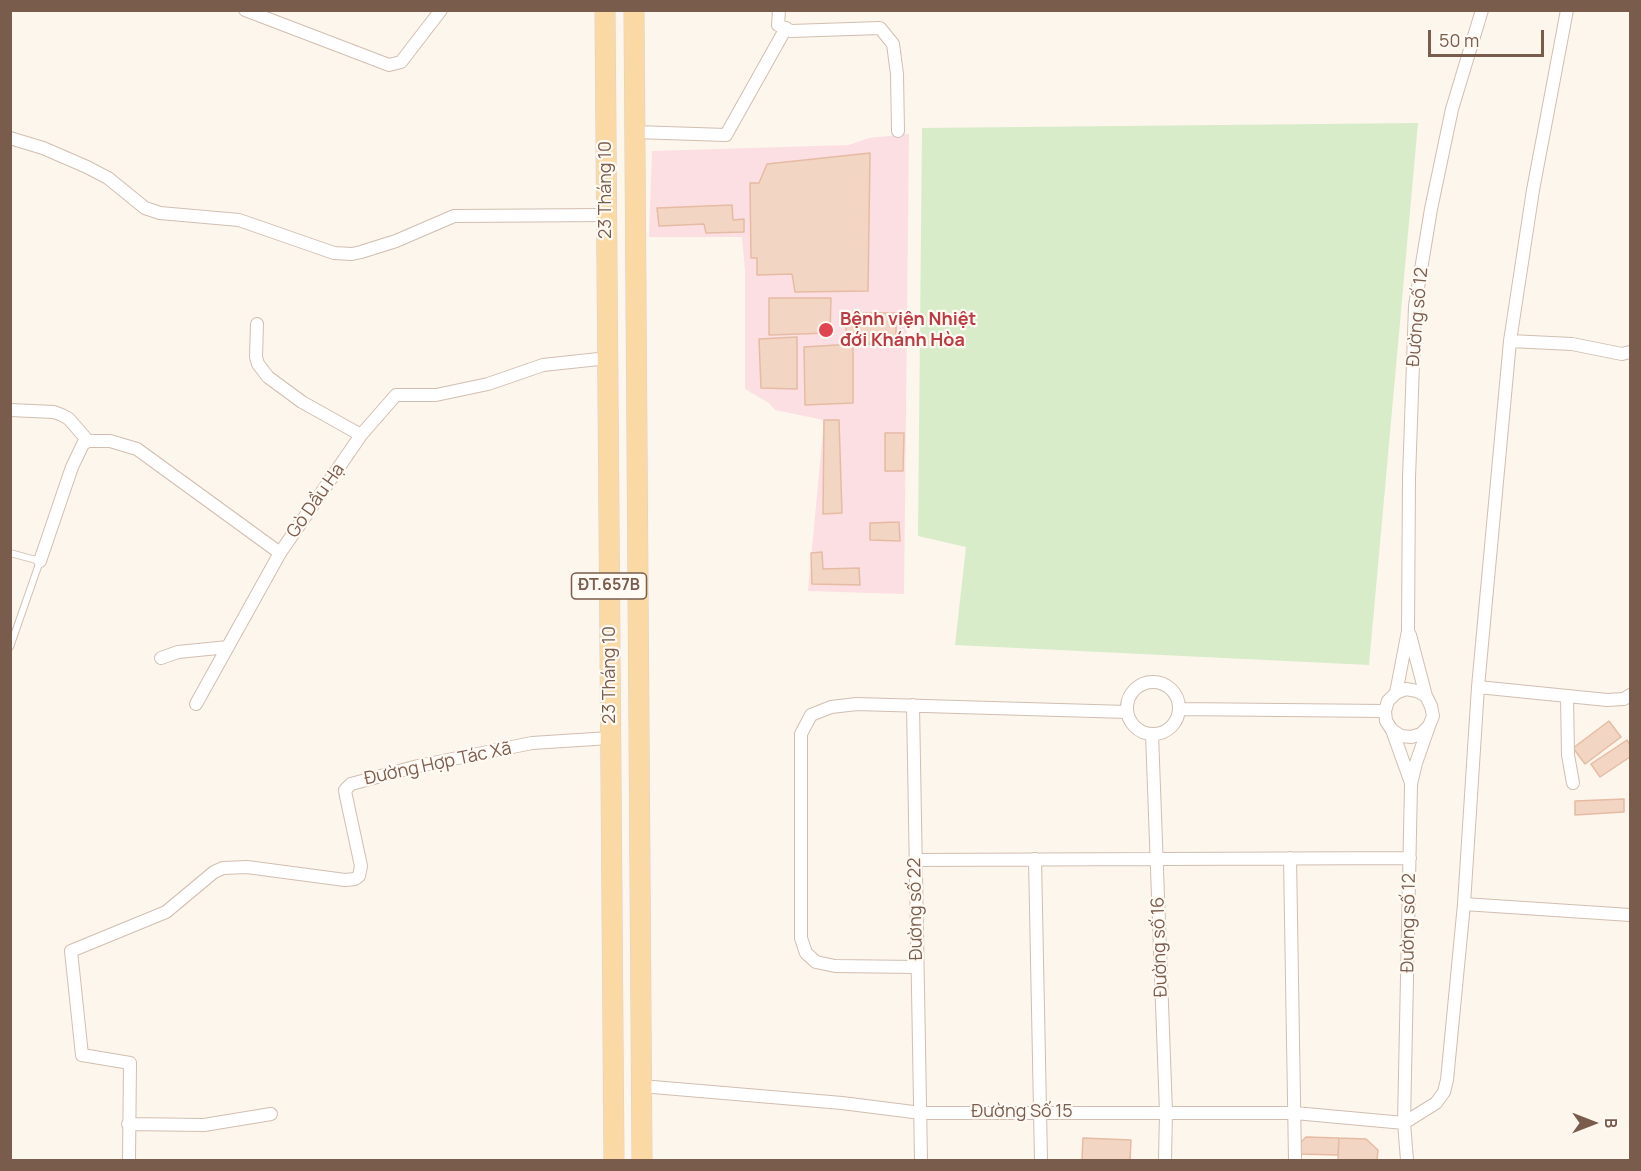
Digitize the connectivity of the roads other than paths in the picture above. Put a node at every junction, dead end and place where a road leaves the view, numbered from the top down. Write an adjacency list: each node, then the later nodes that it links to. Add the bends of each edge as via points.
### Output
1 (245, 10): 2 (street, via 395,65)
2 (441, 10)
3 (605, 10): 12 (main road, 23 Tháng 10 / ĐT.657B)
4 (634, 10): 10 (main road, 23 Tháng 10 / ĐT.657B)
5 (779, 10): 8 (street, via 778,25)
6 (1482, 10): 23 (street, Đường số 12, via 1452,109 1415,306)
7 (1567, 10): 14 (street)
8 (786, 28): 9 (street, via 880,28 893,44); 10 (street, via 726,135)
9 (898, 131)
10 (635, 132): 50 (main road, 23 Tháng 10 / ĐT.657B)
11 (10, 138): 12 (street, via 87,167 108,178 145,208 160,213 238,220 334,253 370,249 454,216)
12 (607, 215): 16 (main road, 23 Tháng 10 / ĐT.657B)
13 (257, 324): 18 (street, via 256,357 268,377 302,402)
14 (1510, 340): 15 (street); 27 (street)
15 (1630, 352)
16 (608, 358): 18 (street, Gò Dầu Hạ, via 543,365 488,384 436,395 396,395); 40 (main road, 23 Tháng 10 / ĐT.657B)
17 (10, 410): 19 (street, via 63,415)
18 (361, 435): 21 (street, Gò Dầu Hạ)
19 (88, 441): 21 (street, Gò Dầu Hạ, via 110,441 137,449); 22 (street, via 72,467)
20 (10, 553): 22 (lane)
21 (280, 553): 25 (street)
22 (40, 561): 24 (lane)
23 (1408, 631): 28 (street, Đường số 12); 30 (street, Đường số 12)
24 (10, 647)
25 (228, 647): 26 (street, via 178,652); 32 (street)
26 (161, 658)
27 (1478, 687): 31 (street); 47 (street)
28 (1396, 693): 30 (street, via 1406,689); 35 (street)
29 (1630, 694): 31 (street, via 1618,700)
30 (1426, 696): 37 (street, via 1433,716)
31 (1567, 697): 41 (street, via 1568,755)
32 (196, 704)
33 (913, 705): 36 (street); 46 (street, Đường số 22); 49 (street, via 831,707 811,715 801,734 801,938 806,952 816,962 835,966)
34 (1179, 709): 35 (street); 36 (street, via 1174,693 1152,681 1136,688 1127,703); 39 (street, via 1173,724 1160,734)
35 (1385, 711): 38 (street)
36 (1127, 712): 39 (street, via 1135,728)
37 (1429, 726): 38 (street, via 1411,738); 42 (street, Đường số 12)
38 (1392, 730): 42 (street)
39 (1152, 734): 52 (street, Đường số 16)
40 (610, 738): 57 (street, Đường Hợp Tác Xã, via 532,743 351,784 345,790 361,866 355,879 223,868 166,912 71,951 82,1055 130,1063); 59 (main road, 23 Tháng 10 / ĐT.657B)
41 (1573, 783)
42 (1412, 784): 44 (street, Đường số 12)
43 (1290, 858): 44 (street); 45 (street); 54 (street)
44 (1410, 858): 56 (street, Đường số 12)
45 (1035, 859): 46 (street); 51 (street)
46 (915, 860): 49 (street, Đường số 22)
47 (1464, 904): 48 (street); 56 (street, via 1446,1087 1436,1103)
48 (1630, 915)
49 (917, 967): 53 (street, Đường số 22)
50 (641, 1086): 53 (street, Đường Số 15); 60 (main road, 23 Tháng 10 / ĐT.657B)
51 (1041, 1112): 52 (street, Đường Số 15); 53 (street, Đường Số 15); 62 (street)
52 (1166, 1112): 54 (street, Đường Số 15); 63 (street, Đường số 16)
53 (921, 1113): 61 (street)
54 (1295, 1113): 56 (street, Đường Số 15); 64 (street)
55 (271, 1114): 57 (street, via 204,1125)
56 (1404, 1123): 65 (street)
57 (128, 1124): 58 (street, Đường Hợp Tác Xã)
58 (129, 1161)
59 (614, 1161)
60 (642, 1161)
61 (921, 1161)
62 (1041, 1161)
63 (1165, 1161)
64 (1295, 1161)
65 (1407, 1161)

